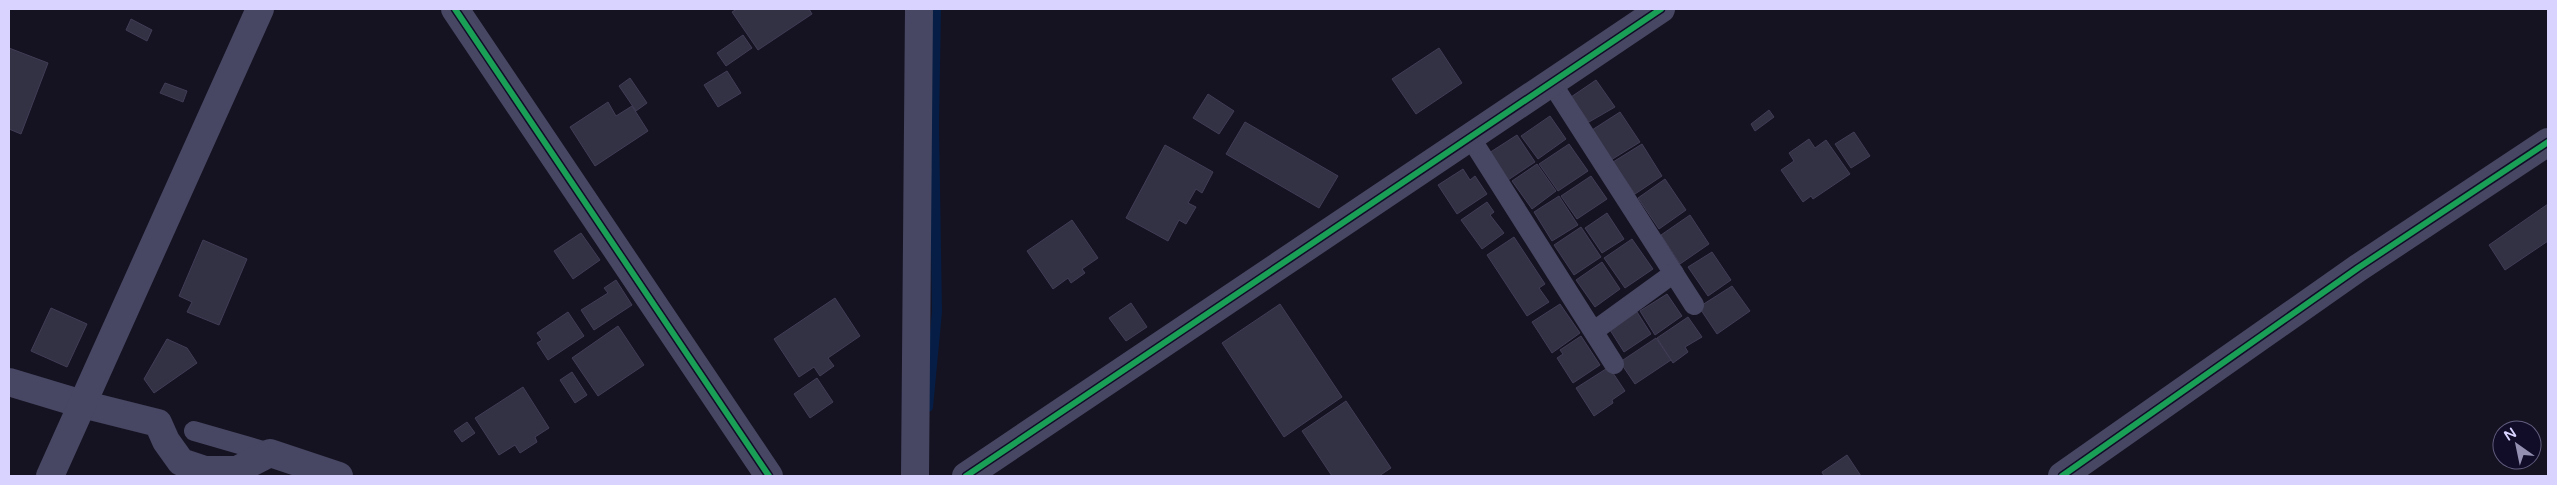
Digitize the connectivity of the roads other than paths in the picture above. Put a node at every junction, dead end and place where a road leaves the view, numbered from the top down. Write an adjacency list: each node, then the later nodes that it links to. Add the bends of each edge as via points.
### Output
1 (260, 9): 13 (street)
2 (455, 9): 18 (street)
3 (919, 9): 19 (street)
4 (1661, 9): 5 (street)
5 (1551, 82): 6 (street); 8 (lane)
6 (1470, 137): 10 (lane); 20 (street)
7 (2548, 142): 21 (street, via 2358,268)
8 (1674, 273): 9 (lane); 10 (lane)
9 (1694, 305)
10 (1594, 331): 11 (lane)
11 (1614, 364)
12 (9, 382): 13 (street)
13 (82, 404): 15 (street, via 158,423 166,441 182,462 205,470 237,470); 16 (street)
14 (194, 431): 15 (lane)
15 (270, 453): 17 (street)
16 (50, 476)
17 (339, 476)
18 (769, 476)
19 (915, 476)
20 (966, 476)
21 (2062, 476)

